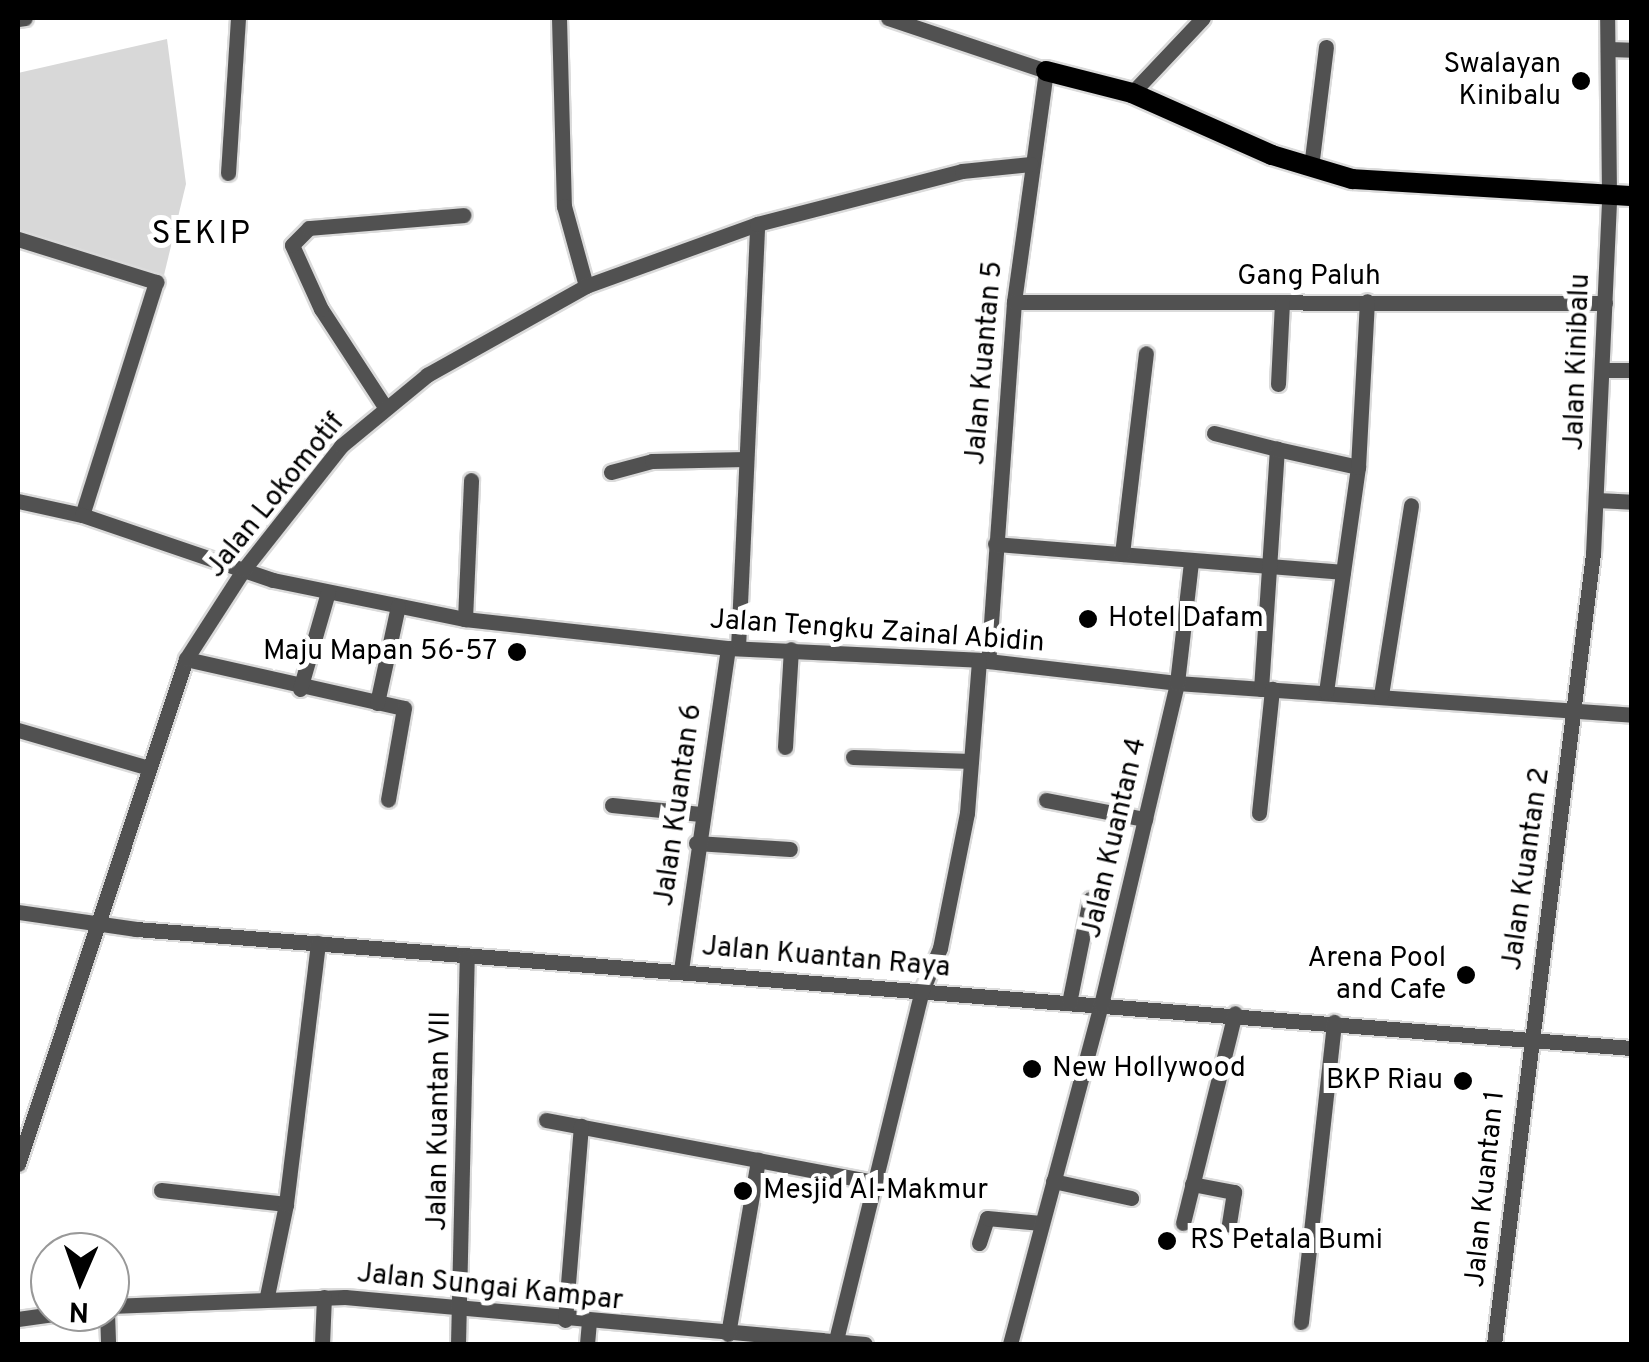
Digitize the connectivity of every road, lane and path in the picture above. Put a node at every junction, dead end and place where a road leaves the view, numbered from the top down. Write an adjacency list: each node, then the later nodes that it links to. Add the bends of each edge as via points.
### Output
1 (238, 18): 13 (street)
2 (559, 18): 19 (street, via 564,206)
3 (888, 18): 9 (street)
4 (1203, 18): 10 (street)
5 (1607, 18): 7 (street, Jalan Kinibalu)
6 (1326, 47): 12 (street)
7 (1608, 49): 8 (street); 14 (street, Jalan Kinibalu)
8 (1632, 50)
9 (1046, 71): 10 (main road); 11 (street, Jalan Kuantan 5)
10 (1132, 93): 12 (main road)
11 (1031, 164): 17 (street, Jalan Lokomotif, via 962,171); 21 (street, Jalan Kuantan 5)
12 (1311, 167): 14 (main road, via 1352,179)
13 (228, 173)
14 (1609, 195): 15 (main road); 23 (street, Jalan Kinibalu)
15 (1632, 196)
16 (463, 215): 28 (street, via 309,228 292,245 322,309)
17 (757, 224): 19 (street, Jalan Lokomotif); 31 (street, Jalan Kuantan 6)
18 (18, 239): 39 (street, via 156,282)
19 (586, 286): 28 (street, Jalan Lokomotif, via 492,335)
20 (1367, 301): 22 (street, Gang Paluh); 23 (street, Gang Paluh); 32 (street)
21 (1014, 302): 22 (street, Gang Paluh); 40 (street, Jalan Kuantan 5)
22 (1282, 302): 27 (street)
23 (1605, 304): 25 (street, Jalan Kinibalu)
24 (1146, 352): 41 (street)
25 (1604, 370): 26 (street); 36 (street, Jalan Kinibalu)
26 (1632, 370)
27 (1278, 384)
28 (385, 407): 44 (street, Jalan Lokomotif, via 341,446)
29 (1214, 433): 30 (street)
30 (1278, 449): 32 (street); 43 (street)
31 (746, 459): 33 (street, via 652,461); 49 (street, Jalan Kuantan 6)
32 (1358, 468): 45 (street)
33 (612, 472)
34 (471, 480): 48 (street)
35 (18, 500): 39 (street, Jalan Tengku Zainal Abidin)
36 (1597, 500): 37 (street); 59 (street, Jalan Kinibalu)
37 (1632, 502)
38 (1411, 505): 57 (street)
39 (82, 515): 44 (street, Jalan Tengku Zainal Abidin)
40 (995, 544): 41 (street); 52 (street, Jalan Kuantan 5)
41 (1122, 554): 42 (street)
42 (1191, 562): 43 (street); 53 (street, Jalan Kuantan 4)
43 (1273, 568): 45 (street); 55 (street)
44 (244, 569): 46 (street, Jalan Tengku Zainal Abidin); 51 (street, Jalan Lokomotif)
45 (1344, 572): 56 (street)
46 (328, 592): 47 (street, Jalan Tengku Zainal Abidin); 54 (street)
47 (398, 606): 48 (street, Jalan Tengku Zainal Abidin); 58 (street)
48 (465, 619): 49 (street, Jalan Tengku Zainal Abidin)
49 (733, 648): 50 (street, Jalan Tengku Zainal Abidin); 70 (street, Jalan Kuantan 6)
50 (790, 649): 52 (street, Jalan Tengku Zainal Abidin); 62 (street)
51 (186, 658): 54 (street); 65 (street, Jalan Lokomotif)
52 (984, 661): 53 (street, Jalan Tengku Zainal Abidin); 64 (street, Jalan Kuantan 5)
53 (1178, 683): 55 (street, Jalan Tengku Zainal Abidin); 71 (street, Jalan Kuantan 4)
54 (300, 689): 58 (street)
55 (1267, 689): 56 (street, Jalan Tengku Zainal Abidin); 69 (street)
56 (1326, 692): 57 (street, Jalan Tengku Zainal Abidin)
57 (1381, 695): 59 (street, Jalan Tengku Zainal Abidin)
58 (377, 702): 66 (street, via 404,708)
59 (1576, 708): 60 (street, Jalan Tengku Zainal Abidin); 85 (street, Jalan Kuantan 2)
60 (1632, 714)
61 (18, 730): 65 (street)
62 (785, 747)
63 (852, 757): 64 (street)
64 (971, 761): 80 (street, Jalan Kuantan 5, via 940,948)
65 (145, 767): 76 (street, Jalan Lokomotif)
66 (388, 800)
67 (1046, 800): 71 (street)
68 (612, 804): 70 (street)
69 (1259, 813)
70 (701, 814): 72 (street, Jalan Kuantan 6)
71 (1145, 819): 82 (street, Jalan Kuantan 4)
72 (696, 842): 73 (street); 79 (street, Jalan Kuantan 6)
73 (790, 849)
74 (1090, 899): 81 (street)
75 (18, 912): 76 (street, Jalan Kuantan Raya)
76 (94, 922): 77 (street, Jalan Kuantan Raya); 90 (street, Jalan Lokomotif)
77 (318, 943): 78 (street, Jalan Kuantan Raya); 96 (street)
78 (467, 957): 79 (street, Jalan Kuantan Raya); 103 (street, Jalan Kuantan VII)
79 (681, 970): 80 (street, Jalan Kuantan Raya)
80 (922, 993): 81 (street, Jalan Kuantan Raya); 92 (street, Jalan Kuantan 5)
81 (1069, 1003): 82 (street, Jalan Kuantan Raya)
82 (1101, 1005): 83 (street, Jalan Kuantan Raya); 91 (street, Jalan Kuantan 4)
83 (1235, 1013): 84 (street, Jalan Kuantan Raya); 93 (street)
84 (1334, 1022): 85 (street, Jalan Kuantan Raya); 106 (street)
85 (1528, 1038): 86 (street, Jalan Kuantan Raya); 115 (street, Jalan Kuantan 1)
86 (1632, 1048)
87 (546, 1120): 88 (street)
88 (580, 1126): 89 (street); 105 (street)
89 (758, 1160): 92 (street); 108 (street)
90 (18, 1164)
91 (1053, 1181): 95 (street); 98 (street, Jalan Kuantan 4)
92 (875, 1182): 109 (street, Jalan Kuantan 5)
93 (1192, 1184): 97 (street); 99 (street, via 1234,1192)
94 (161, 1190): 96 (street)
95 (1131, 1198)
96 (286, 1204): 101 (street)
97 (1182, 1223)
98 (1041, 1224): 100 (street, via 986,1218); 114 (street, Jalan Kuantan 4)
99 (1229, 1225)
100 (979, 1243)
101 (267, 1296): 102 (street, Jalan Sungai Kampar); 104 (street, Jalan Sungai Kampar)
102 (324, 1296): 103 (street, Jalan Sungai Kampar); 110 (street)
103 (461, 1306): 105 (street, Jalan Sungai Kampar); 111 (street, Jalan Kuantan VII)
104 (130, 1307)
105 (565, 1320): 107 (street, Jalan Sungai Kampar)
106 (1301, 1322)
107 (589, 1323): 108 (street, Jalan Sungai Kampar); 112 (street)
108 (728, 1334): 109 (street, Jalan Sungai Kampar)
109 (836, 1343): 113 (street, Jalan Sungai Kampar)
110 (322, 1344)
111 (458, 1344)
112 (587, 1344)
113 (865, 1344)
114 (1010, 1344)
115 (1494, 1344)

